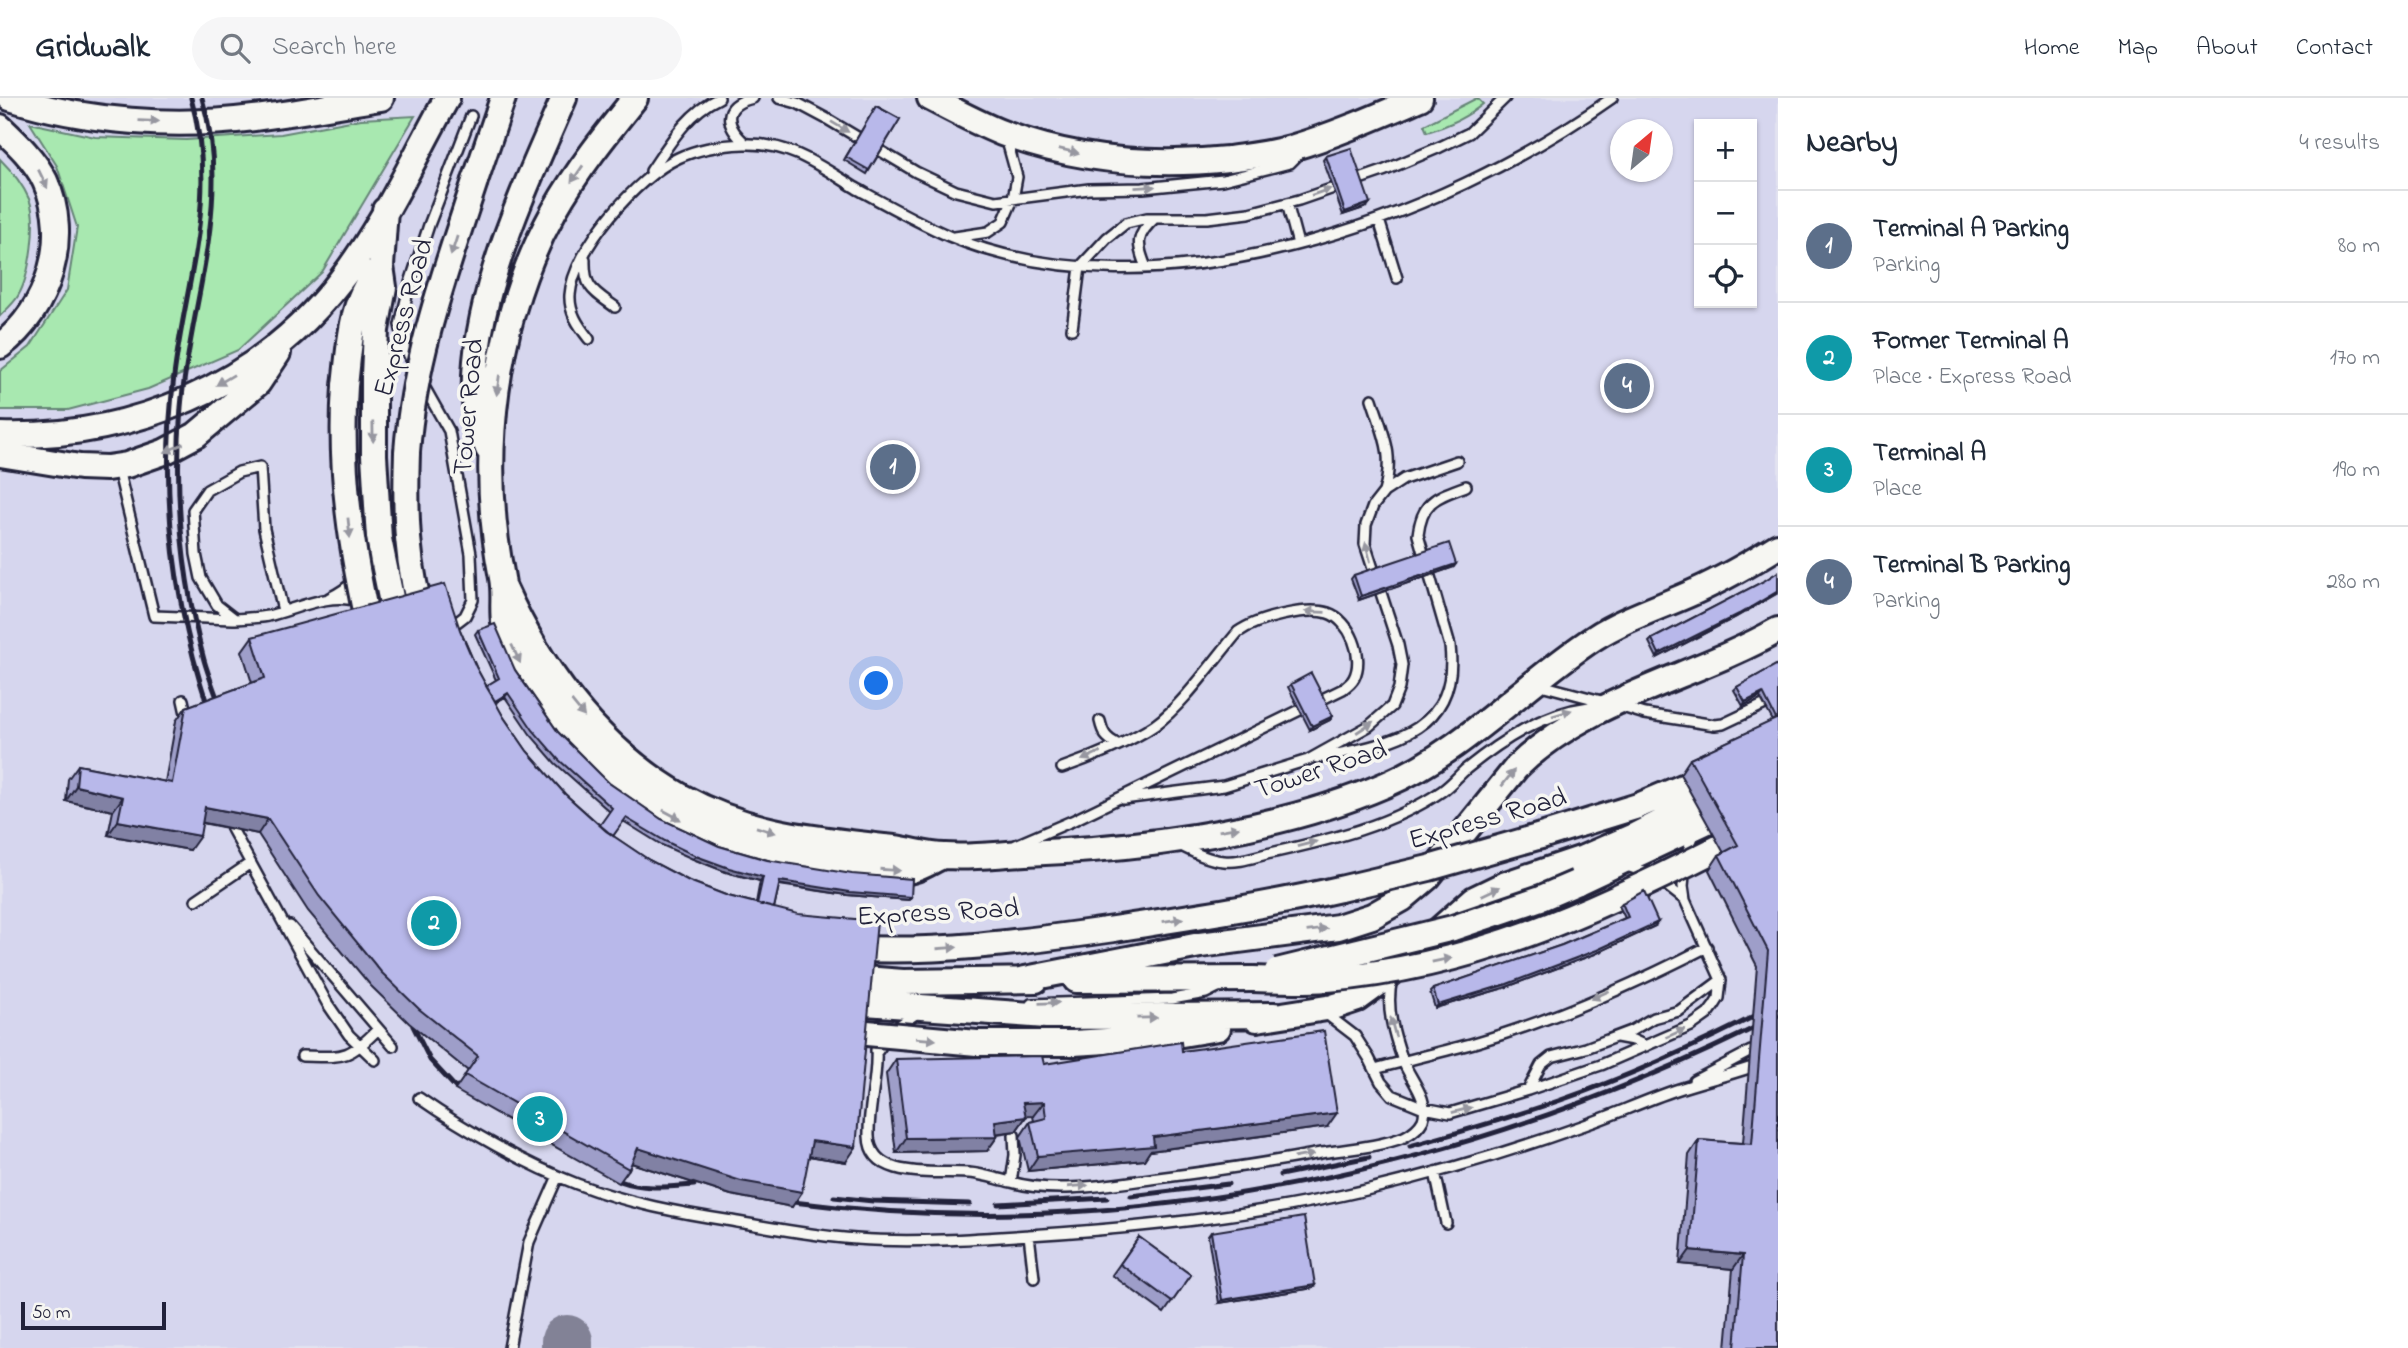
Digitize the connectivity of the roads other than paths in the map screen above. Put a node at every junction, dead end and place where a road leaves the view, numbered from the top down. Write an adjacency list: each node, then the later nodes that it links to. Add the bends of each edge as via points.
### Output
1 (10, 98): 2 (street, one-way to 2, via 100,117 187,122 251,118)
2 (381, 98)
3 (503, 98): 52 (street, Express Road, one-way to 52, bridge, via 423,346 412,399 408,540 416,593)
4 (564, 98): 41 (street, via 488,292 477,350 476,416)
5 (635, 98): 41 (street, Tower Road, one-way to 41, via 565,193 525,275 507,330 499,375)
6 (719, 98): 19 (lane, via 679,129)
7 (753, 98): 18 (lane, via 740,101 729,120 733,133)
8 (779, 98): 20 (lane, one-way to 20, via 797,103 956,191 996,201)
9 (930, 98): 16 (street)
10 (1420, 98): 17 (street)
11 (1505, 98): 21 (lane, one-way to 11, via 1440,147 1469,133)
12 (1612, 98): 24 (lane, via 1569,128 1509,160)
13 (443, 105): 22 (street)
14 (471, 116): 52 (lane, via 429,225 400,324 405,347 449,431 471,554 473,600 465,616)
15 (0, 127): 36 (street, one-way to 36, via 31,159 46,183 56,238 49,278 39,301 25,323)
16 (1003, 133): 17 (street, one-way to 17, via 1068,151 1144,163 1259,155); 20 (lane, via 1017,177)
17 (1313, 140): 20 (lane, one-way to 17, via 1223,180 1290,163)
18 (746, 144): 19 (lane, via 679,157); 25 (lane, via 802,155 905,216)
19 (648, 176): 27 (lane, via 599,230)
20 (1013, 199): 25 (lane, via 1003,222 988,232)
21 (1287, 203): 23 (lane, via 1207,218); 26 (lane)
22 (385, 210): 28 (street); 34 (street, via 340,282)
23 (1156, 218): 29 (lane, via 1126,223); 30 (lane, via 1139,238)
24 (1379, 220): 26 (lane); 31 (lane)
25 (952, 237): 29 (lane, via 1010,256)
26 (1298, 244): 30 (lane, via 1202,263)
27 (586, 254): 32 (lane, via 584,276 589,287); 35 (lane, via 570,296 577,324)
28 (381, 266): 45 (street, one-way to 45, via 384,287 376,330 373,422); 54 (street, one-way to 54, bridge, via 368,279 355,314 345,386 344,468 350,539)
29 (1080, 267): 30 (lane); 33 (lane)
30 (1146, 267)
31 (1396, 278)
32 (615, 307)
33 (1072, 329)
34 (291, 334): 38 (street, one-way to 38, via 226,380 168,408 80,431); 42 (street, one-way to 42, via 258,383 196,435 177,447)
35 (589, 339)
36 (0, 346)
37 (1372, 399): 44 (lane, via 1388,449 1390,472)
38 (0, 435)
39 (0, 454): 42 (street, via 80,467)
40 (1457, 461): 44 (lane, via 1404,479)
41 (493, 463): 72 (street, Tower Road, one-way to 72, via 492,509 504,589 519,621 574,704 637,767 714,812 779,834 942,856)
42 (117, 467): 50 (lane, via 154,616)
43 (1466, 486): 64 (lane, via 1433,499 1420,521 1418,535 1452,664 1451,681 1435,713 1410,734 1379,746)
44 (1384, 492): 64 (lane, one-way to 44, via 1369,726 1392,706 1399,688 1402,665 1398,645 1365,544 1366,525)
45 (379, 539): 47 (lane, via 372,560 359,576); 48 (street)
46 (1778, 546): 55 (street, Tower Road, via 1711,584 1599,635)
47 (324, 600): 48 (lane, via 355,600); 49 (lane)
48 (383, 608): 53 (street)
49 (283, 611): 50 (lane); 50 (lane, via 264,529 260,467 239,472 207,490 193,510 201,578 217,606)
50 (235, 619)
51 (1778, 630): 58 (street)
52 (439, 637)
53 (402, 647)
54 (377, 666)
55 (1532, 683): 58 (lane); 71 (street, Tower Road, one-way to 55, via 1290,816 1385,785 1460,743)
56 (1778, 698): 58 (lane, via 1715,725)
57 (183, 701): 59 (lane)
58 (1612, 704): 71 (lane, one-way to 58, via 1230,862 1346,833 1431,798 1491,751 1549,717 1565,710); 82 (street, one-way to 58, via 1216,942 1338,927 1372,916 1427,877 1531,753)
59 (187, 718)
60 (1100, 721): 61 (lane, via 1106,738)
61 (1117, 744): 65 (lane, one-way to 65); 67 (lane, one-way to 61, via 1343,690 1359,664 1355,647 1343,622 1317,610 1248,625 1170,712 1154,726)
62 (1778, 744): 68 (street, Express Road)
63 (1778, 757): 68 (street)
64 (1308, 760): 67 (lane, via 1224,786)
65 (1062, 768)
66 (1778, 788): 68 (street)
67 (1114, 800): 72 (lane)
68 (1689, 809): 74 (street); 75 (lane); 78 (street, Express Road, one-way to 68, bridge, via 879,950 964,947 1228,911 1399,876 1614,814); 80 (street, one-way to 68, via 1484,894 1617,844)
69 (232, 829): 73 (lane)
70 (1746, 834): 83 (street, one-way to 70, bridge, via 1348,977 1469,954 1562,923)
71 (1162, 840): 72 (street, Tower Road)
72 (992, 855)
73 (249, 864): 76 (lane); 77 (lane)
74 (1615, 865): 75 (lane, via 1653,874); 83 (street, bridge, via 1541,898 1453,928)
75 (1685, 900): 79 (lane)
76 (196, 901)
77 (280, 914): 91 (lane); 95 (lane, via 327,1003)
78 (823, 946)
79 (1707, 947): 84 (lane); 100 (lane, one-way to 100, via 1534,1022)
80 (1398, 967): 88 (street, via 1357,999); 100 (lane, one-way to 80, via 1390,1014 1391,982)
81 (816, 974): 86 (street)
82 (1020, 979): 83 (street); 86 (street, via 939,982)
83 (1244, 979): 87 (lane, one-way to 83, via 1172,999)
84 (1721, 980): 92 (lane, via 1679,1011); 94 (lane, one-way to 84, via 1708,1014 1719,998)
85 (810, 999): 86 (street)
86 (862, 1004): 87 (street); 97 (lane)
87 (932, 1007): 89 (street, one-way to 89, via 1086,1018); 97 (lane, via 894,1029)
88 (1317, 1010): 89 (street); 102 (lane, via 1355,1036)
89 (1274, 1015): 90 (street, one-way to 89, bridge, via 954,1041 1073,1043 1180,1035)
90 (807, 1027)
91 (378, 1029): 93 (lane); 95 (lane)
92 (1615, 1037): 94 (lane); 103 (lane, via 1551,1057 1541,1065)
93 (393, 1046)
94 (1646, 1046): 103 (lane)
95 (361, 1047): 98 (lane, via 345,1056); 99 (lane)
96 (1751, 1051): 104 (lane)
97 (876, 1053): 110 (lane, via 869,1134 877,1156 901,1170 971,1173)
98 (302, 1056)
99 (374, 1060)
100 (1403, 1061): 102 (lane); 106 (lane)
101 (1749, 1068): 104 (lane)
102 (1375, 1069): 106 (lane, via 1392,1094)
103 (1528, 1090): 106 (lane, one-way to 103, via 1460,1112)
104 (1677, 1090): 108 (lane, via 1559,1134)
105 (419, 1098): 109 (lane)
106 (1424, 1108): 110 (lane, one-way to 106, via 1045,1188 1133,1182 1394,1140 1417,1129)
107 (1014, 1135): 110 (lane)
108 (1435, 1172): 111 (lane); 112 (lane, via 1345,1195 1229,1215)
109 (558, 1176): 112 (lane, via 637,1203 816,1234 903,1240); 114 (lane, via 529,1241)
110 (1011, 1182)
111 (1446, 1223)
112 (1029, 1235): 113 (lane)
113 (1034, 1278)
114 (509, 1348)

